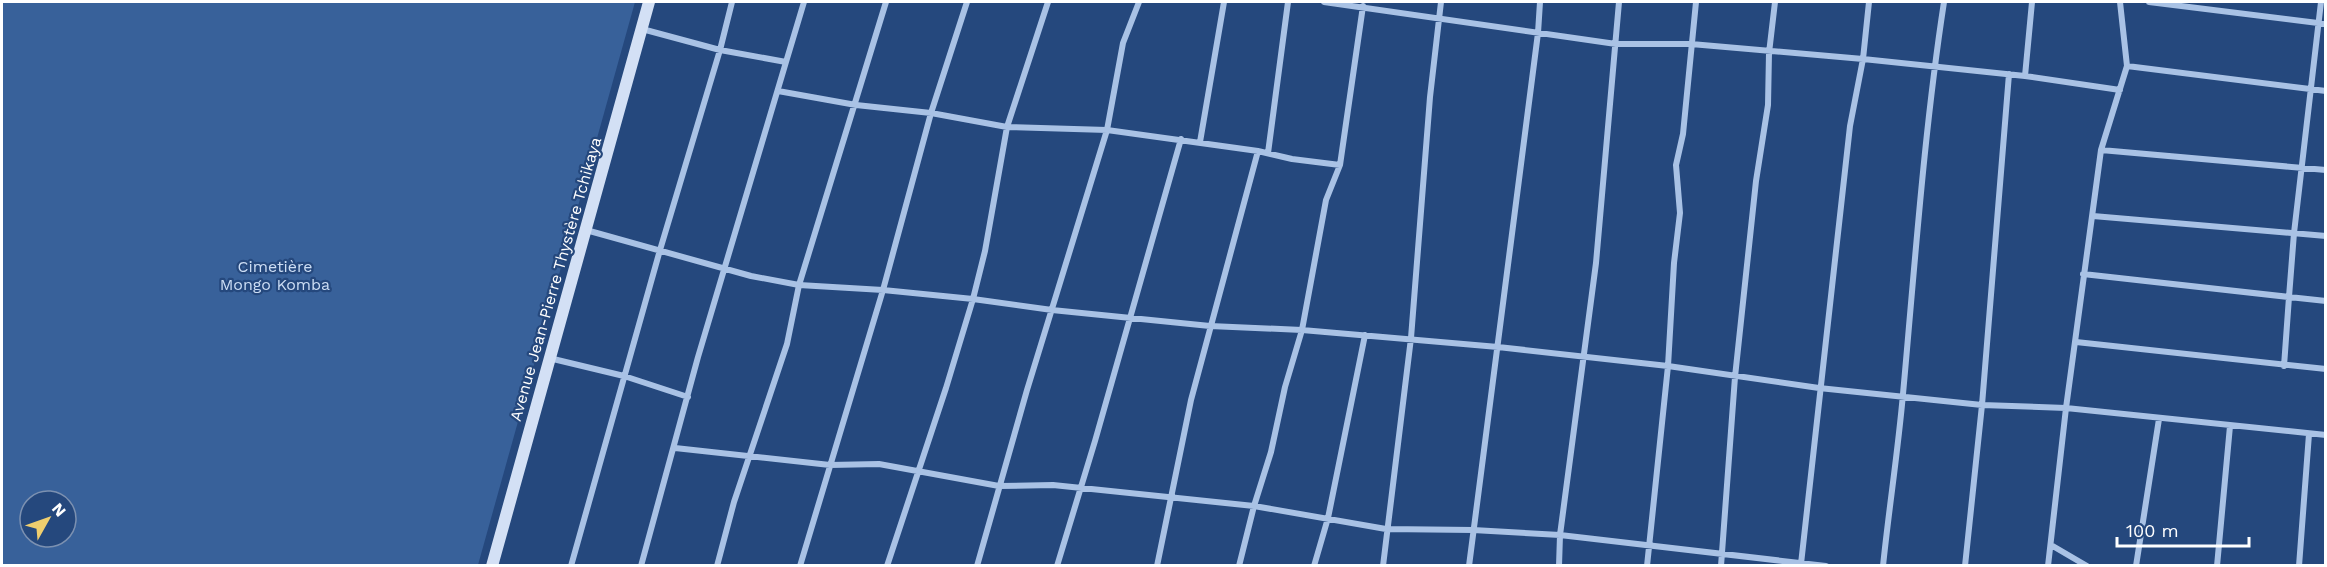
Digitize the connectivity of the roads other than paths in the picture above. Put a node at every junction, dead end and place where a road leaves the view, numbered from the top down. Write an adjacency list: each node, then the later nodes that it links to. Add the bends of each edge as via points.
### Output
1 (649, 2): 25 (street, Avenue Jean-Pierre Thystère Tchikaya)
2 (732, 2): 29 (street)
3 (804, 2): 32 (street)
4 (886, 2): 41 (street)
5 (967, 2): 42 (street)
6 (1048, 2): 43 (street)
7 (1139, 2): 44 (street, via 1123,43)
8 (1224, 2): 46 (street)
9 (1288, 2): 49 (street)
10 (1324, 2): 22 (street)
11 (1441, 2): 23 (street)
12 (1540, 2): 26 (street)
13 (1619, 2): 27 (street)
14 (1696, 2): 28 (street)
15 (1775, 2): 30 (street)
16 (1869, 2): 31 (street)
17 (1944, 2): 33 (street)
18 (2032, 2): 36 (street)
19 (2120, 2): 34 (street)
20 (2149, 2): 24 (street)
21 (2321, 2): 24 (street)
22 (1363, 6): 23 (street); 50 (street)
23 (1440, 18): 26 (street); 70 (street)
24 (2322, 24): 38 (street)
25 (641, 29): 29 (street); 54 (street, Avenue Jean-Pierre Thystère Tchikaya)
26 (1538, 33): 27 (street); 72 (street)
27 (1616, 44): 28 (street); 73 (street, via 1596,263)
28 (1691, 44): 30 (street); 75 (street, via 1683,134 1676,165 1680,213)
29 (720, 50): 32 (street); 57 (street)
30 (1769, 52): 31 (street); 79 (street, via 1768,105)
31 (1863, 59): 33 (street); 80 (street, via 1850,126)
32 (786, 62): 39 (street)
33 (1934, 66): 35 (street); 81 (street)
34 (2127, 66): 37 (street); 38 (street)
35 (2009, 74): 36 (street); 83 (street)
36 (2025, 76): 37 (street)
37 (2120, 90): 47 (street)
38 (2310, 90): 40 (street); 51 (street)
39 (778, 91): 41 (street); 58 (street)
40 (2325, 91)
41 (856, 105): 42 (street); 60 (street)
42 (931, 113): 43 (street); 61 (street)
43 (1007, 127): 44 (street); 63 (street)
44 (1107, 130): 45 (street); 65 (street)
45 (1181, 139): 46 (street); 66 (street)
46 (1200, 142): 48 (street)
47 (2101, 150): 51 (street); 53 (street)
48 (1258, 151): 49 (street); 67 (street)
49 (1268, 153): 50 (street)
50 (1340, 165): 68 (street, via 1324,209)
51 (2302, 168): 52 (street); 55 (street)
52 (2325, 170)
53 (2092, 216): 55 (street); 59 (street)
54 (586, 230): 57 (street); 74 (street, Avenue Jean-Pierre Thystère Tchikaya)
55 (2294, 232): 56 (street); 62 (street)
56 (2325, 236)
57 (660, 250): 58 (street); 78 (street)
58 (724, 269): 60 (street); 82 (street)
59 (2084, 274): 62 (street); 71 (street)
60 (798, 285): 61 (street); 90 (street, via 786,344)
61 (883, 290): 63 (street); 91 (street)
62 (2289, 297): 64 (street); 76 (street)
63 (973, 298): 65 (street); 92 (street)
64 (2325, 301)
65 (1052, 310): 66 (street); 93 (street)
66 (1129, 318): 67 (street); 94 (street)
67 (1210, 326): 68 (street); 95 (street)
68 (1302, 330): 69 (street); 96 (street)
69 (1365, 335): 70 (street); 97 (street)
70 (1411, 338): 72 (street); 98 (street)
71 (2076, 342): 76 (street); 84 (street)
72 (1498, 347): 73 (street); 99 (street)
73 (1583, 357): 75 (street); 100 (street)
74 (549, 358): 78 (street); 105 (street, Avenue Jean-Pierre Thystère Tchikaya)
75 (1668, 366): 79 (street); 102 (street)
76 (2284, 366): 77 (street)
77 (2325, 369)
78 (624, 376): 82 (street); 106 (street)
79 (1735, 377): 80 (street); 103 (street)
80 (1819, 388): 81 (street); 104 (street)
81 (1903, 396): 83 (street); 122 (street)
82 (688, 397): 89 (street)
83 (1982, 405): 84 (street); 123 (street)
84 (2066, 408): 85 (street); 101 (street)
85 (2159, 419): 86 (street); 126 (street)
86 (2230, 426): 87 (street); 127 (street)
87 (2309, 434): 88 (street); 128 (street)
88 (2325, 435)
89 (675, 448): 90 (street); 107 (street)
90 (749, 457): 91 (street); 108 (street)
91 (830, 465): 92 (street, via 879,464); 109 (street)
92 (917, 471): 93 (street); 110 (street)
93 (999, 486): 94 (street); 111 (street)
94 (1080, 488): 95 (street); 112 (street)
95 (1170, 499): 96 (street); 113 (street)
96 (1254, 506): 97 (street); 114 (street)
97 (1328, 518): 98 (street); 115 (street)
98 (1386, 529): 99 (street); 116 (street)
99 (1473, 530): 100 (street); 117 (street)
100 (1560, 535): 102 (street); 118 (street)
101 (2051, 545): 124 (street); 125 (street)
102 (1649, 546): 103 (street); 119 (street)
103 (1722, 553): 104 (street); 120 (street)
104 (1801, 564): 121 (street)
105 (492, 566)
106 (571, 566)
107 (641, 566)
108 (717, 566)
109 (800, 566)
110 (887, 566)
111 (978, 566)
112 (1057, 566)
113 (1157, 566)
114 (1239, 566)
115 (1314, 566)
116 (1383, 566)
117 (1469, 566)
118 (1559, 566)
119 (1647, 566)
120 (1721, 566)
121 (1826, 566)
122 (1883, 566)
123 (1965, 566)
124 (2048, 566)
125 (2087, 566)
126 (2136, 566)
127 (2217, 566)
128 (2299, 566)

